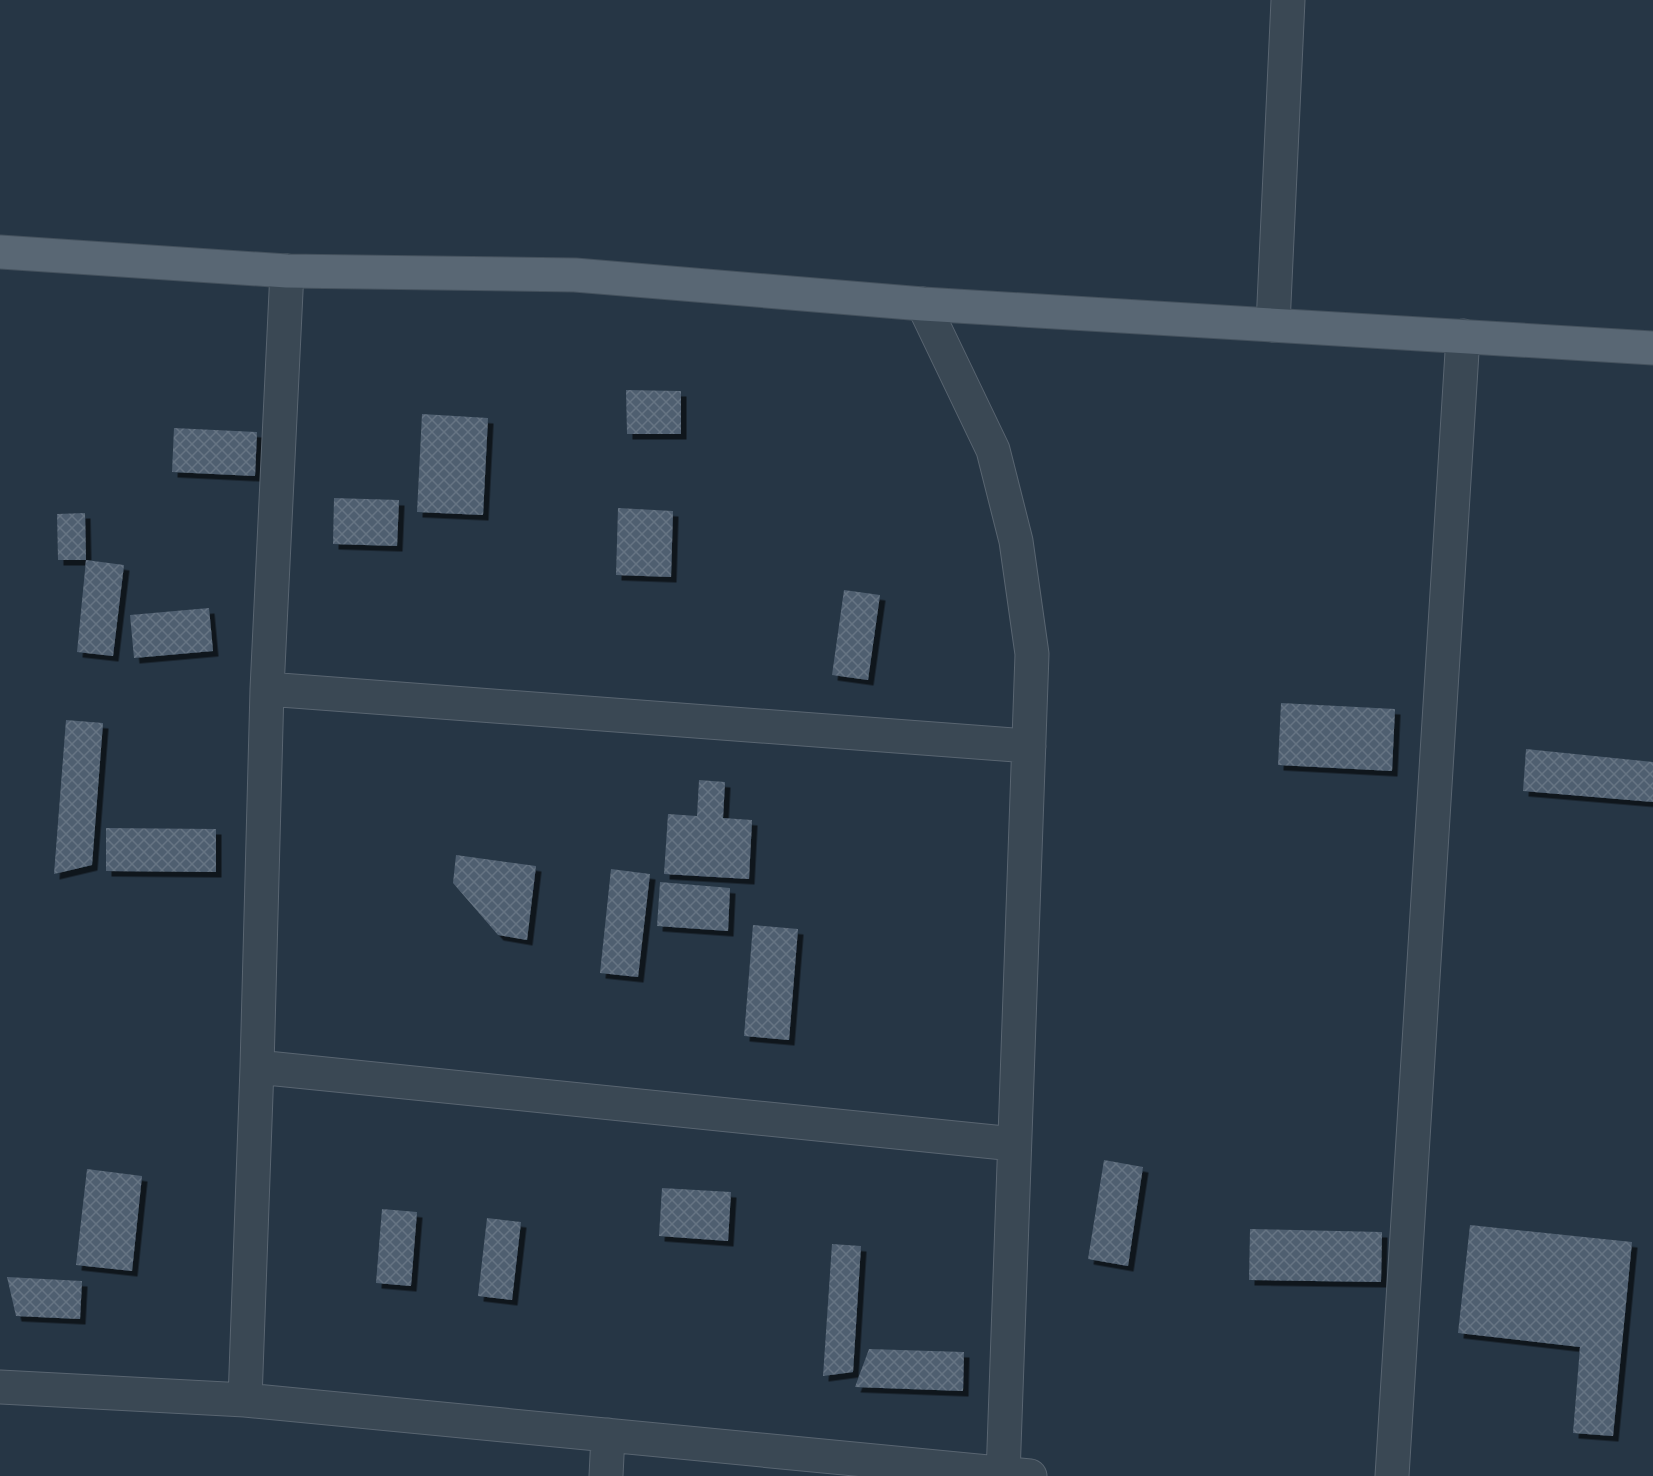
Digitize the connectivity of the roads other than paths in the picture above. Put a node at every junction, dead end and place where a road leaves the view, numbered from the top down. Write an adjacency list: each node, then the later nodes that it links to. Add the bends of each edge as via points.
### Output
1 (1288, 0): 5 (street)
2 (0, 252): 3 (main road)
3 (287, 271): 4 (main road, via 575,275); 8 (street)
4 (923, 304): 5 (main road); 9 (street, via 993,450 1016,541 1032,654)
5 (1273, 325): 6 (main road)
6 (1463, 336): 7 (main road); 17 (street)
7 (1653, 348)
8 (267, 689): 9 (street); 10 (street)
9 (1029, 746): 11 (street)
10 (257, 1067): 11 (street); 13 (street)
11 (1014, 1144): 15 (street)
12 (0, 1387): 13 (street)
13 (244, 1400): 14 (street)
14 (608, 1435): 15 (street); 16 (street)
15 (1012, 1475)
16 (606, 1476)
17 (1392, 1476)

